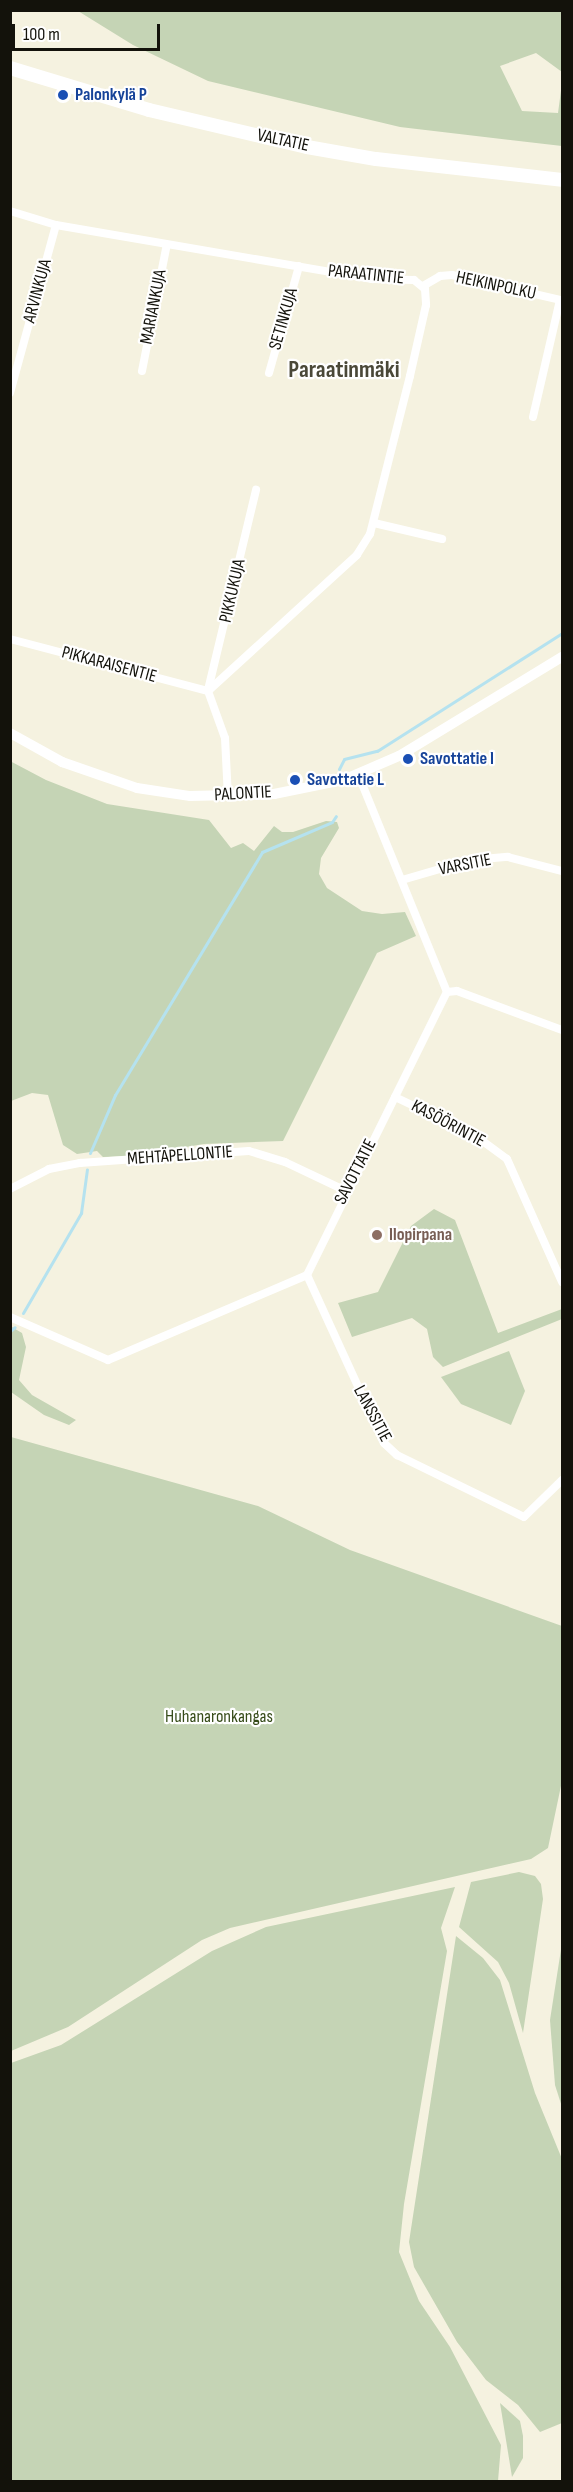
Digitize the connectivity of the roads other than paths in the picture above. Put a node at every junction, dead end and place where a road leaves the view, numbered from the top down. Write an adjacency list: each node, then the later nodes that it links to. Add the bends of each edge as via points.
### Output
1 (10, 68): 2 (highway, VALTATIE, via 149,110 307,147 376,159)
2 (562, 180)
3 (10, 211): 4 (street, PARAATINTIE)
4 (56, 225): 5 (street, PARAATINTIE); 10 (street, ARVINKUJA)
5 (167, 244): 6 (street, PARAATINTIE); 8 (street, MARIANKUJA)
6 (299, 266): 7 (street, PARAATINTIE, via 372,279 414,280); 9 (street, SETINKUJA)
7 (423, 286): 11 (street, HEIKINPOLKU, via 440,276 452,275 560,300); 13 (street, PARAATINTIE, via 426,305)
8 (142, 371)
9 (269, 373)
10 (10, 393)
11 (533, 417)
12 (256, 490): 17 (street, PIKKUKUJA)
13 (374, 523): 14 (street); 17 (street, PARAATINTIE, via 357,555)
14 (442, 539)
15 (10, 639): 17 (street, PIKKARAISENTIE)
16 (562, 657): 19 (street, PALONTIE, via 447,729)
17 (208, 691): 20 (street, via 225,738)
18 (10, 733): 20 (street, PALONTIE, via 62,762 111,781 160,793)
19 (358, 774): 20 (street, PALONTIE, via 274,794); 22 (street)
20 (228, 797)
21 (562, 871): 22 (street, VARSITIE, via 508,857 471,860)
22 (402, 880): 23 (street)
23 (447, 992): 24 (street, via 457,991); 25 (street, SAVOTTATIE)
24 (562, 1030)
25 (395, 1096): 27 (street, SAVOTTATIE); 29 (street, KASÖÖRINTIE, via 473,1134 507,1159)
26 (10, 1189): 27 (street, MEHTÄPELLONTIE, via 49,1169 80,1163 249,1151 285,1162)
27 (346, 1191): 28 (street, SAVOTTATIE)
28 (307, 1275): 30 (street, via 108,1360); 31 (street, LANSSITIE, via 384,1443 397,1455 524,1517)
29 (562, 1282)
30 (10, 1317)
31 (562, 1480)

